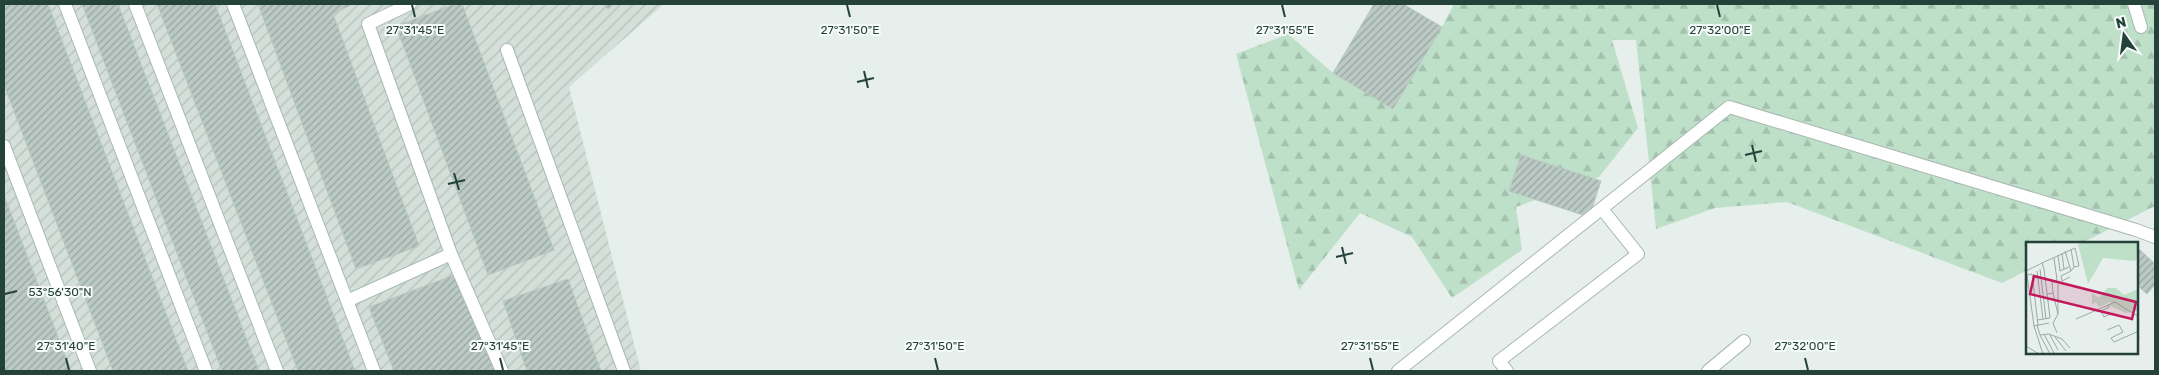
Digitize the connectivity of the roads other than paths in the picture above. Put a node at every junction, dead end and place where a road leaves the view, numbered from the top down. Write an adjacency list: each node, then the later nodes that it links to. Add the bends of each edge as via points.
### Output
1 (65, 4): 15 (lane)
2 (135, 4): 16 (lane)
3 (233, 4): 12 (lane)
4 (410, 4): 11 (lane, via 368,24)
5 (2134, 4): 6 (lane)
6 (2141, 27)
7 (507, 50): 19 (lane)
8 (4, 146): 14 (lane)
9 (1602, 208): 10 (lane, via 1729,107); 20 (lane); 21 (lane, via 1638,254 1499,361)
10 (2155, 237)
11 (451, 254): 12 (lane); 18 (lane)
12 (347, 301): 17 (lane)
13 (1744, 341): 22 (lane)
14 (90, 371)
15 (206, 371)
16 (277, 371)
17 (374, 371)
18 (502, 371)
19 (624, 371)
20 (1398, 371)
21 (1507, 371)
22 (1708, 371)

